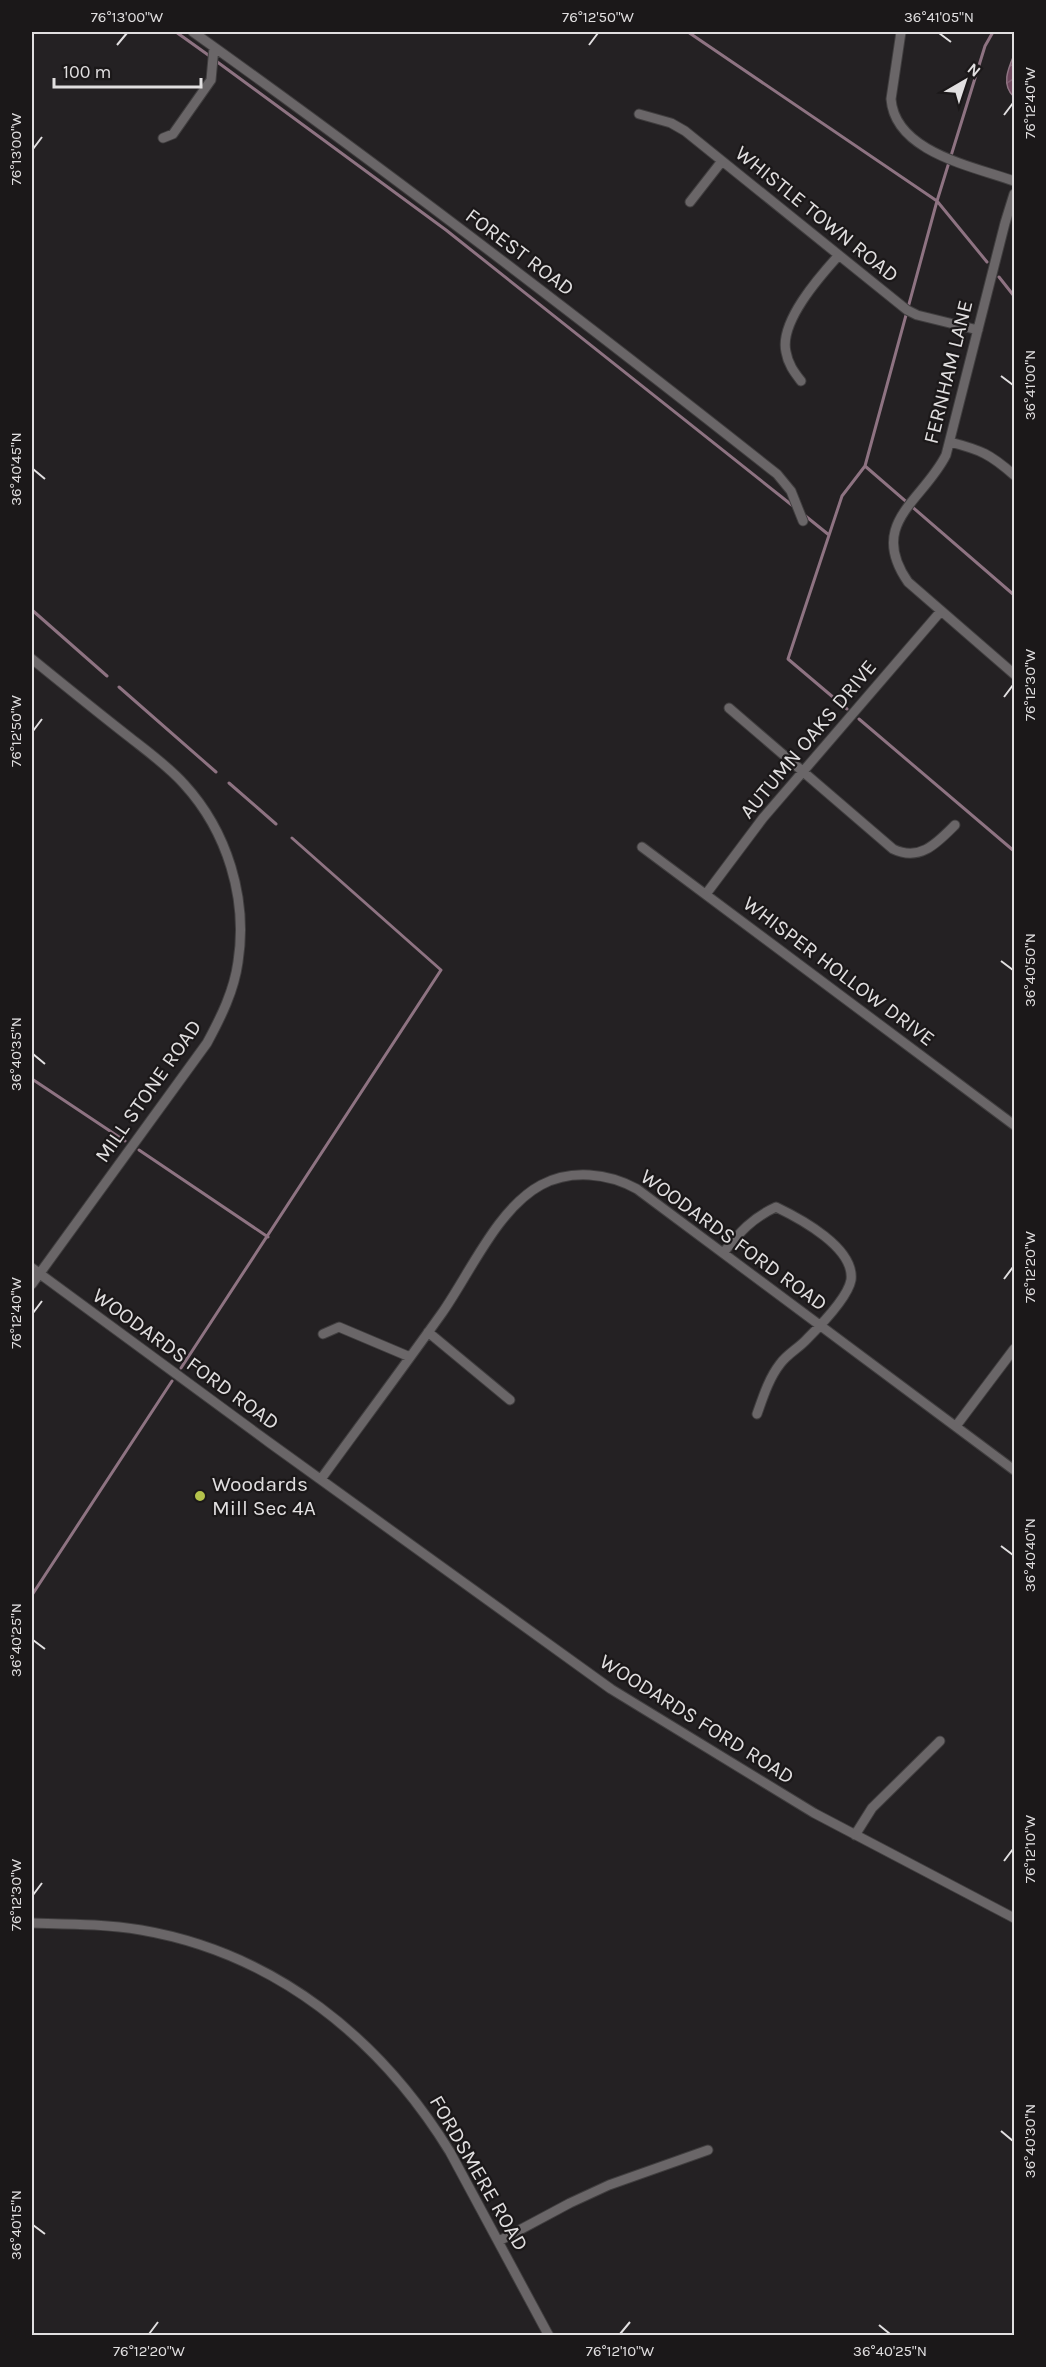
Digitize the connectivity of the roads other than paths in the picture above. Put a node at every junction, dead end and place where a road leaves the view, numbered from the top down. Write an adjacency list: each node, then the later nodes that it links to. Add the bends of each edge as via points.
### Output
1 (193, 32): 3 (street, FOREST ROAD)
2 (901, 32): 7 (street, via 891,99 892,110 904,132 932,151)
3 (214, 47): 5 (street, via 211,80 173,134); 15 (street, FOREST ROAD, via 616,347 777,474 791,491)
4 (639, 114): 6 (street, WHISTLE TOWN ROAD, via 671,123)
5 (163, 138)
6 (722, 161): 9 (street); 10 (street, WHISTLE TOWN ROAD)
7 (1014, 181)
8 (1014, 194): 11 (street, FERNHAM LANE)
9 (690, 202)
10 (838, 255): 11 (street, WHISTLE TOWN ROAD, via 907,310); 12 (street, via 803,298 788,333 785,351)
11 (978, 330): 13 (street, FERNHAM LANE)
12 (801, 381)
13 (950, 442): 14 (street, via 993,456); 16 (street, FERNHAM LANE, via 941,465 901,514 894,537 895,556 908,582)
14 (1014, 475)
15 (803, 521)
16 (941, 611): 18 (street, FERNHAM LANE); 20 (street, AUTUMN OAKS DRIVE)
17 (32, 659): 26 (street, MILL STONE ROAD, via 155,758 201,804 230,861 240,932 233,984 207,1042)
18 (1014, 674)
19 (729, 708): 20 (street)
20 (803, 772): 21 (street, via 900,853 927,851); 23 (street, AUTUMN OAKS DRIVE)
21 (955, 825)
22 (642, 847): 23 (street, WHISPER HOLLOW DRIVE)
23 (706, 894): 24 (street, WHISPER HOLLOW DRIVE)
24 (1014, 1125)
25 (723, 1252): 28 (street, WOODARDS FORD ROAD); 28 (street, via 758,1215 776,1208 801,1219 842,1252 851,1267 851,1283); 29 (street, WOODARDS FORD ROAD, via 632,1186 608,1177 560,1178 540,1185 510,1209)
26 (35, 1271): 27 (street, MILL STONE ROAD); 37 (street, WOODARDS FORD ROAD)
27 (32, 1284)
28 (820, 1325): 34 (street, via 780,1363); 35 (street, WOODARDS FORD ROAD)
29 (428, 1332): 32 (street, WOODARDS FORD ROAD); 33 (street)
30 (323, 1334): 32 (street, via 339,1328)
31 (1014, 1349): 35 (street)
32 (410, 1357): 37 (street, WOODARDS FORD ROAD)
33 (510, 1400)
34 (757, 1414)
35 (956, 1426): 36 (street, WOODARDS FORD ROAD)
36 (1014, 1470)
37 (321, 1479): 39 (street, WOODARDS FORD ROAD, via 611,1689 748,1774)
38 (940, 1741): 39 (street, via 872,1808)
39 (855, 1834): 40 (street, WOODARDS FORD ROAD)
40 (1014, 1918)
41 (32, 1923): 43 (street, FORDSMERE ROAD, via 113,1927 180,1940 249,1966 317,2005 344,2025 413,2096 450,2152)
42 (708, 2150): 43 (street, via 609,2186)
43 (499, 2241): 44 (street, FORDSMERE ROAD)
44 (549, 2336)

